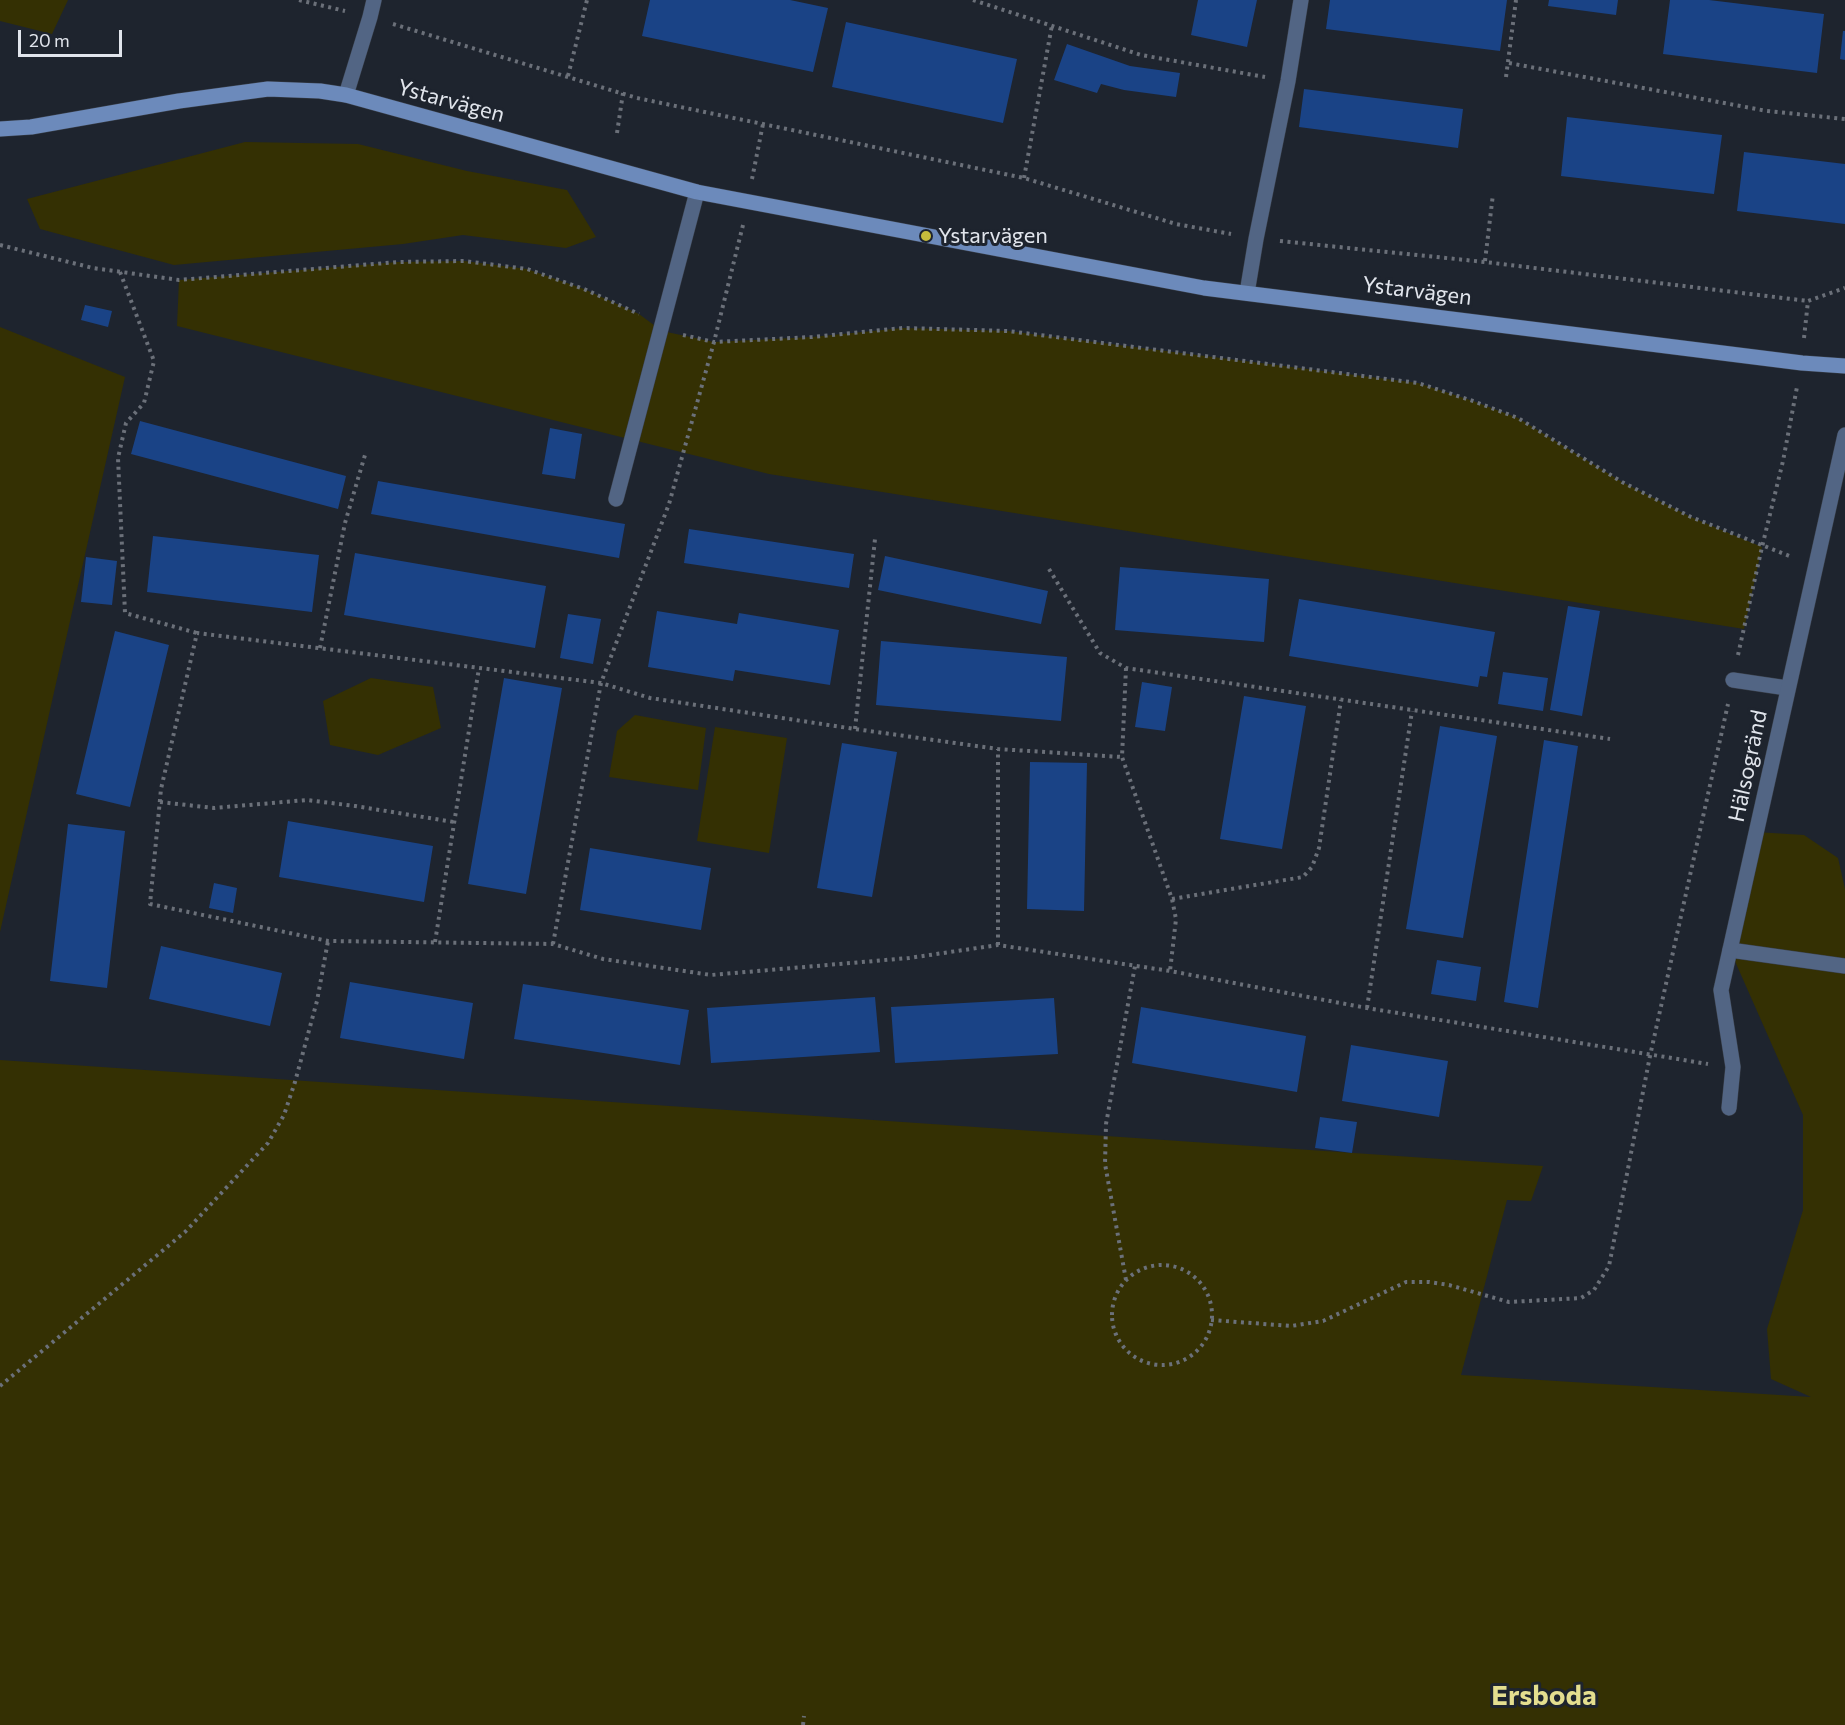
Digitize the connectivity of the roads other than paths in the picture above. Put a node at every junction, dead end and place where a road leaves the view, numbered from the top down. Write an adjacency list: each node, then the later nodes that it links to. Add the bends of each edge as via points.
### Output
1 (374, 0): 3 (street)
2 (1301, 0): 6 (street)
3 (346, 95): 4 (street, Ystarvägen, via 268,89); 5 (street, Ystarvägen)
4 (0, 129)
5 (697, 192): 6 (street, Ystarvägen); 9 (street)
6 (1247, 293): 7 (street, Ystarvägen)
7 (1845, 366)
8 (1845, 435): 11 (street, Hälsogränd)
9 (616, 499)
10 (1733, 680): 11 (street)
11 (1787, 688): 12 (street, Hälsogränd)
12 (1730, 950): 13 (street); 14 (street, Hälsogränd, via 1721,990 1733,1067)
13 (1845, 966)
14 (1730, 1108)

